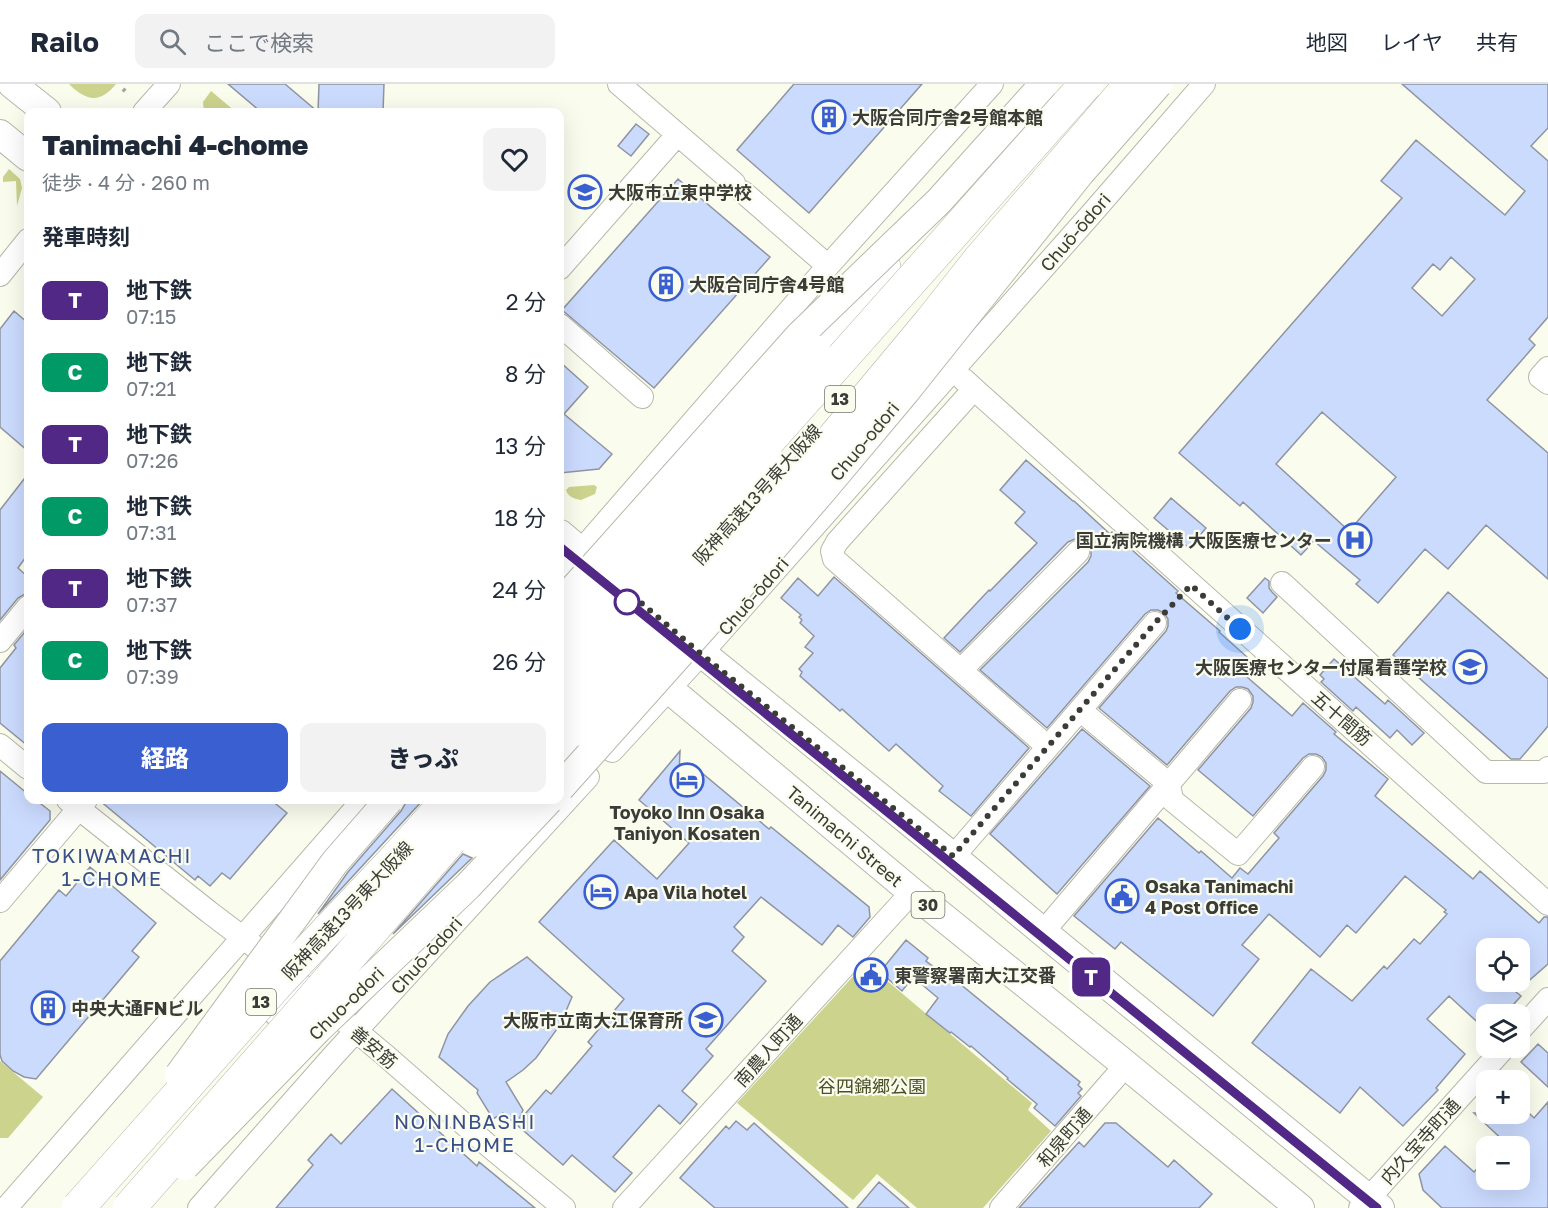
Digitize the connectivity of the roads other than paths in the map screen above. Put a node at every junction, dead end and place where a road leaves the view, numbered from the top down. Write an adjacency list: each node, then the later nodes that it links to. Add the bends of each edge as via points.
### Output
1 (12, 84): 11 (main road)
2 (169, 84): 12 (street)
3 (619, 84): 14 (street)
4 (992, 84): 19 (street)
5 (1044, 84): 16 (main road, bridge)
6 (1086, 84): 39 (highway, 阪神高速13号東大阪線 / 13, bridge)
7 (1122, 84): 43 (highway, 阪神高速13号東大阪線 / 13, bridge)
8 (1131, 84): 45 (highway, bridge, via 979,260 798,481)
9 (1158, 84): 50 (main road, Chuo-odori, bridge, via 1080,172 823,490)
10 (1203, 84): 23 (street, Chuō-ōdori)
11 (42, 108)
12 (148, 108)
13 (0, 134): 15 (main road)
14 (678, 135): 18 (street); 19 (street)
15 (24, 154)
16 (939, 201): 31 (main road, bridge, via 800,335); 35 (highway, bridge, via 814,351)
17 (24, 245): 20 (street)
18 (564, 263)
19 (828, 266): 27 (street)
20 (0, 275)
21 (564, 329): 26 (street)
22 (1548, 368): 24 (street, via 1540,377)
23 (952, 370): 25 (street, 五十間筋); 37 (street, Chuō-ōdori)
24 (1548, 383)
25 (974, 389): 38 (street, via 832,551 838,563); 66 (street, 五十間筋)
26 (642, 397)
27 (569, 542): 29 (street); 37 (main road)
28 (1078, 552): 38 (street)
29 (564, 560)
30 (1282, 583): 49 (street, via 1486,772 1544,772)
31 (564, 597)
32 (564, 604): 40 (main road, Tanimachi Street / 30)
33 (24, 612): 36 (street)
34 (1155, 623): 42 (street)
35 (564, 632)
36 (0, 641)
37 (701, 654): 40 (street, Chuō-ōdori); 63 (main road)
38 (961, 670): 46 (street)
39 (564, 671)
40 (668, 689): 52 (street, Chuō-ōdori); 64 (main road, Tanimachi Street / 30)
41 (1239, 700): 51 (street)
42 (1080, 710): 46 (street); 51 (street)
43 (564, 711)
44 (0, 745): 47 (street)
45 (564, 747)
46 (1048, 747): 63 (street)
47 (24, 765)
48 (1313, 767): 51 (street, via 1239,854 1172,800)
49 (1548, 768)
50 (564, 784)
51 (1169, 784): 67 (street)
52 (564, 803)
53 (76, 804): 65 (street)
54 (80, 804): 68 (street, 善安筋)
55 (359, 804): 68 (street)
56 (386, 804): 77 (main road, bridge, via 335,862 179,1075)
57 (417, 804): 70 (highway, bridge, via 384,843)
58 (444, 804): 70 (highway, 阪神高速13号東大阪線 / 13, bridge, via 397,856)
59 (480, 804): 70 (highway, 阪神高速13号東大阪線 / 13, bridge)
60 (510, 804): 70 (highway, bridge, via 458,860)
61 (545, 804): 80 (main road, Chuo-odori, bridge, via 468,886 318,1029)
62 (563, 804): 73 (street, Chuō-ōdori)
63 (953, 856): 67 (main road)
64 (912, 892): 75 (main road, Tanimachi Street / 30); 83 (street, 南農人町通)
65 (0, 902)
66 (1548, 904)
67 (1043, 932): 78 (main road)
68 (242, 937): 70 (street, 善安筋); 76 (street)
69 (323, 960): 70 (street)
70 (293, 994): 73 (street, 善安筋); 77 (highway, 阪神高速13号東大阪線 / 13, bridge); 79 (highway, 阪神高速13号東大阪線 / 13, bridge)
71 (1548, 999): 72 (street)
72 (1530, 1019)
73 (356, 1031): 81 (street, Chuō-ōdori); 82 (street, 善安筋)
74 (1496, 1058): 78 (street, 内久宝寺町通)
75 (1126, 1065): 84 (street, 和泉町通); 85 (main road, Tanimachi Street / 30)
76 (8, 1204)
77 (77, 1205)
78 (1369, 1205)
79 (129, 1208)
80 (145, 1208)
81 (199, 1208)
82 (564, 1208)
83 (624, 1208)
84 (1001, 1208)
85 (1300, 1208)

